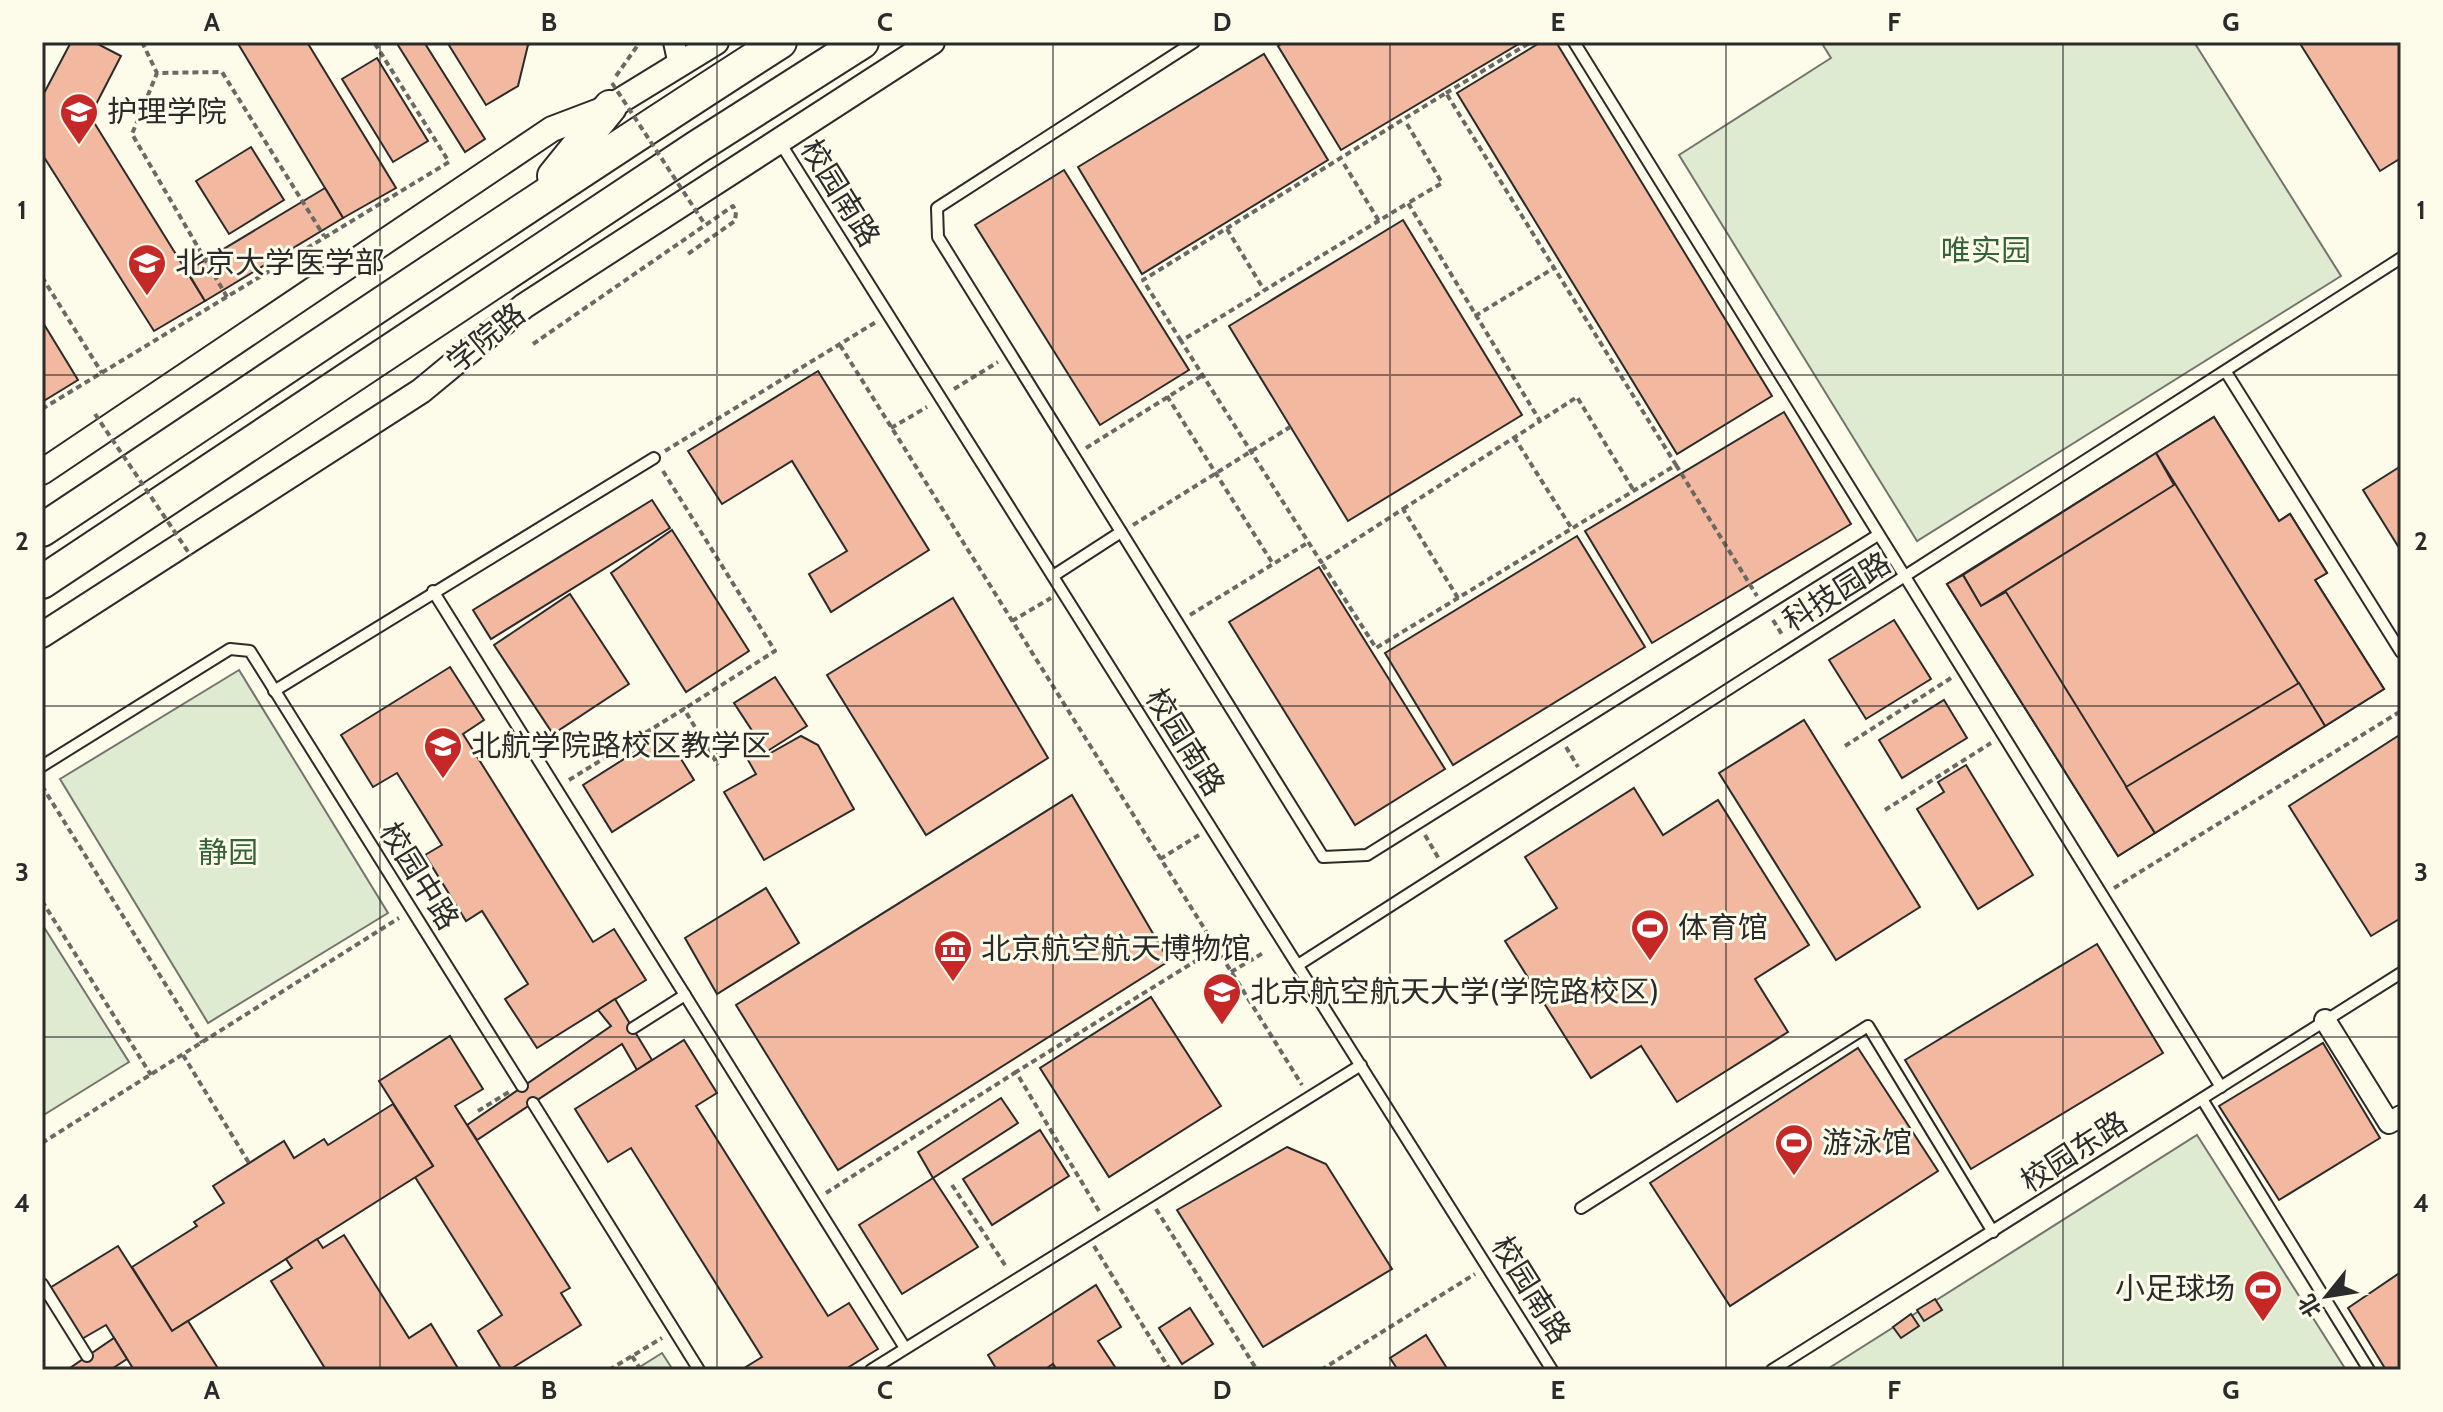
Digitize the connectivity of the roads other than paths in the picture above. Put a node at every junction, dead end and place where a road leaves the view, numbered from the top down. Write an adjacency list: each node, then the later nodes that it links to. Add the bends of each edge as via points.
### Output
1 (716, 42): 7 (street)
2 (780, 42): 10 (highway)
3 (862, 42): 20 (highway, 学院路)
4 (932, 42): 9 (street, 学院路)
5 (1194, 42): 16 (lane, via 937,208 938,237)
6 (1574, 42): 17 (lane)
7 (676, 54): 8 (street)
8 (610, 107): 10 (highway); 14 (street, via 552,129)
9 (778, 139): 18 (lane, 校园南路); 22 (street, 学院路, via 524,306 421,391)
10 (537, 197): 15 (highway)
11 (2401, 258): 12 (lane, 科技园路)
12 (2226, 372): 19 (lane, 科技园路); 23 (lane)
13 (654, 458): 21 (lane)
14 (42, 472)
15 (42, 530)
16 (1121, 532): 17 (lane, via 1323,857 1367,855); 18 (lane)
17 (1878, 535): 19 (lane)
18 (1053, 576): 26 (lane, 校园南路)
19 (1905, 577): 26 (lane, 科技园路); 33 (lane)
20 (42, 582)
21 (433, 591): 24 (lane); 28 (lane)
22 (42, 635)
23 (2401, 652)
24 (274, 691): 25 (lane, 校园中路, via 250,651 230,649); 32 (lane, 校园中路)
25 (42, 766)
26 (1298, 965): 31 (lane, 校园南路)
27 (2401, 973): 29 (lane, 校园东路)
28 (685, 995): 30 (lane); 40 (lane)
29 (2325, 1020): 33 (lane, 校园东路); 36 (street, via 2389,1123)
30 (633, 1028)
31 (1361, 1065): 40 (lane); 44 (lane, 校园南路)
32 (522, 1085)
33 (2221, 1087): 34 (lane, 校园东路)
34 (2202, 1099): 38 (lane, 校园东路); 46 (lane)
35 (533, 1103): 42 (lane)
36 (2401, 1116)
37 (1581, 1208): 38 (lane, via 1868,1026)
38 (1993, 1232): 45 (lane, 校园东路)
39 (42, 1284): 41 (lane)
40 (905, 1348): 43 (lane)
41 (87, 1356)
42 (699, 1370)
43 (871, 1370)
44 (1552, 1370)
45 (1772, 1370)
46 (2369, 1370)

